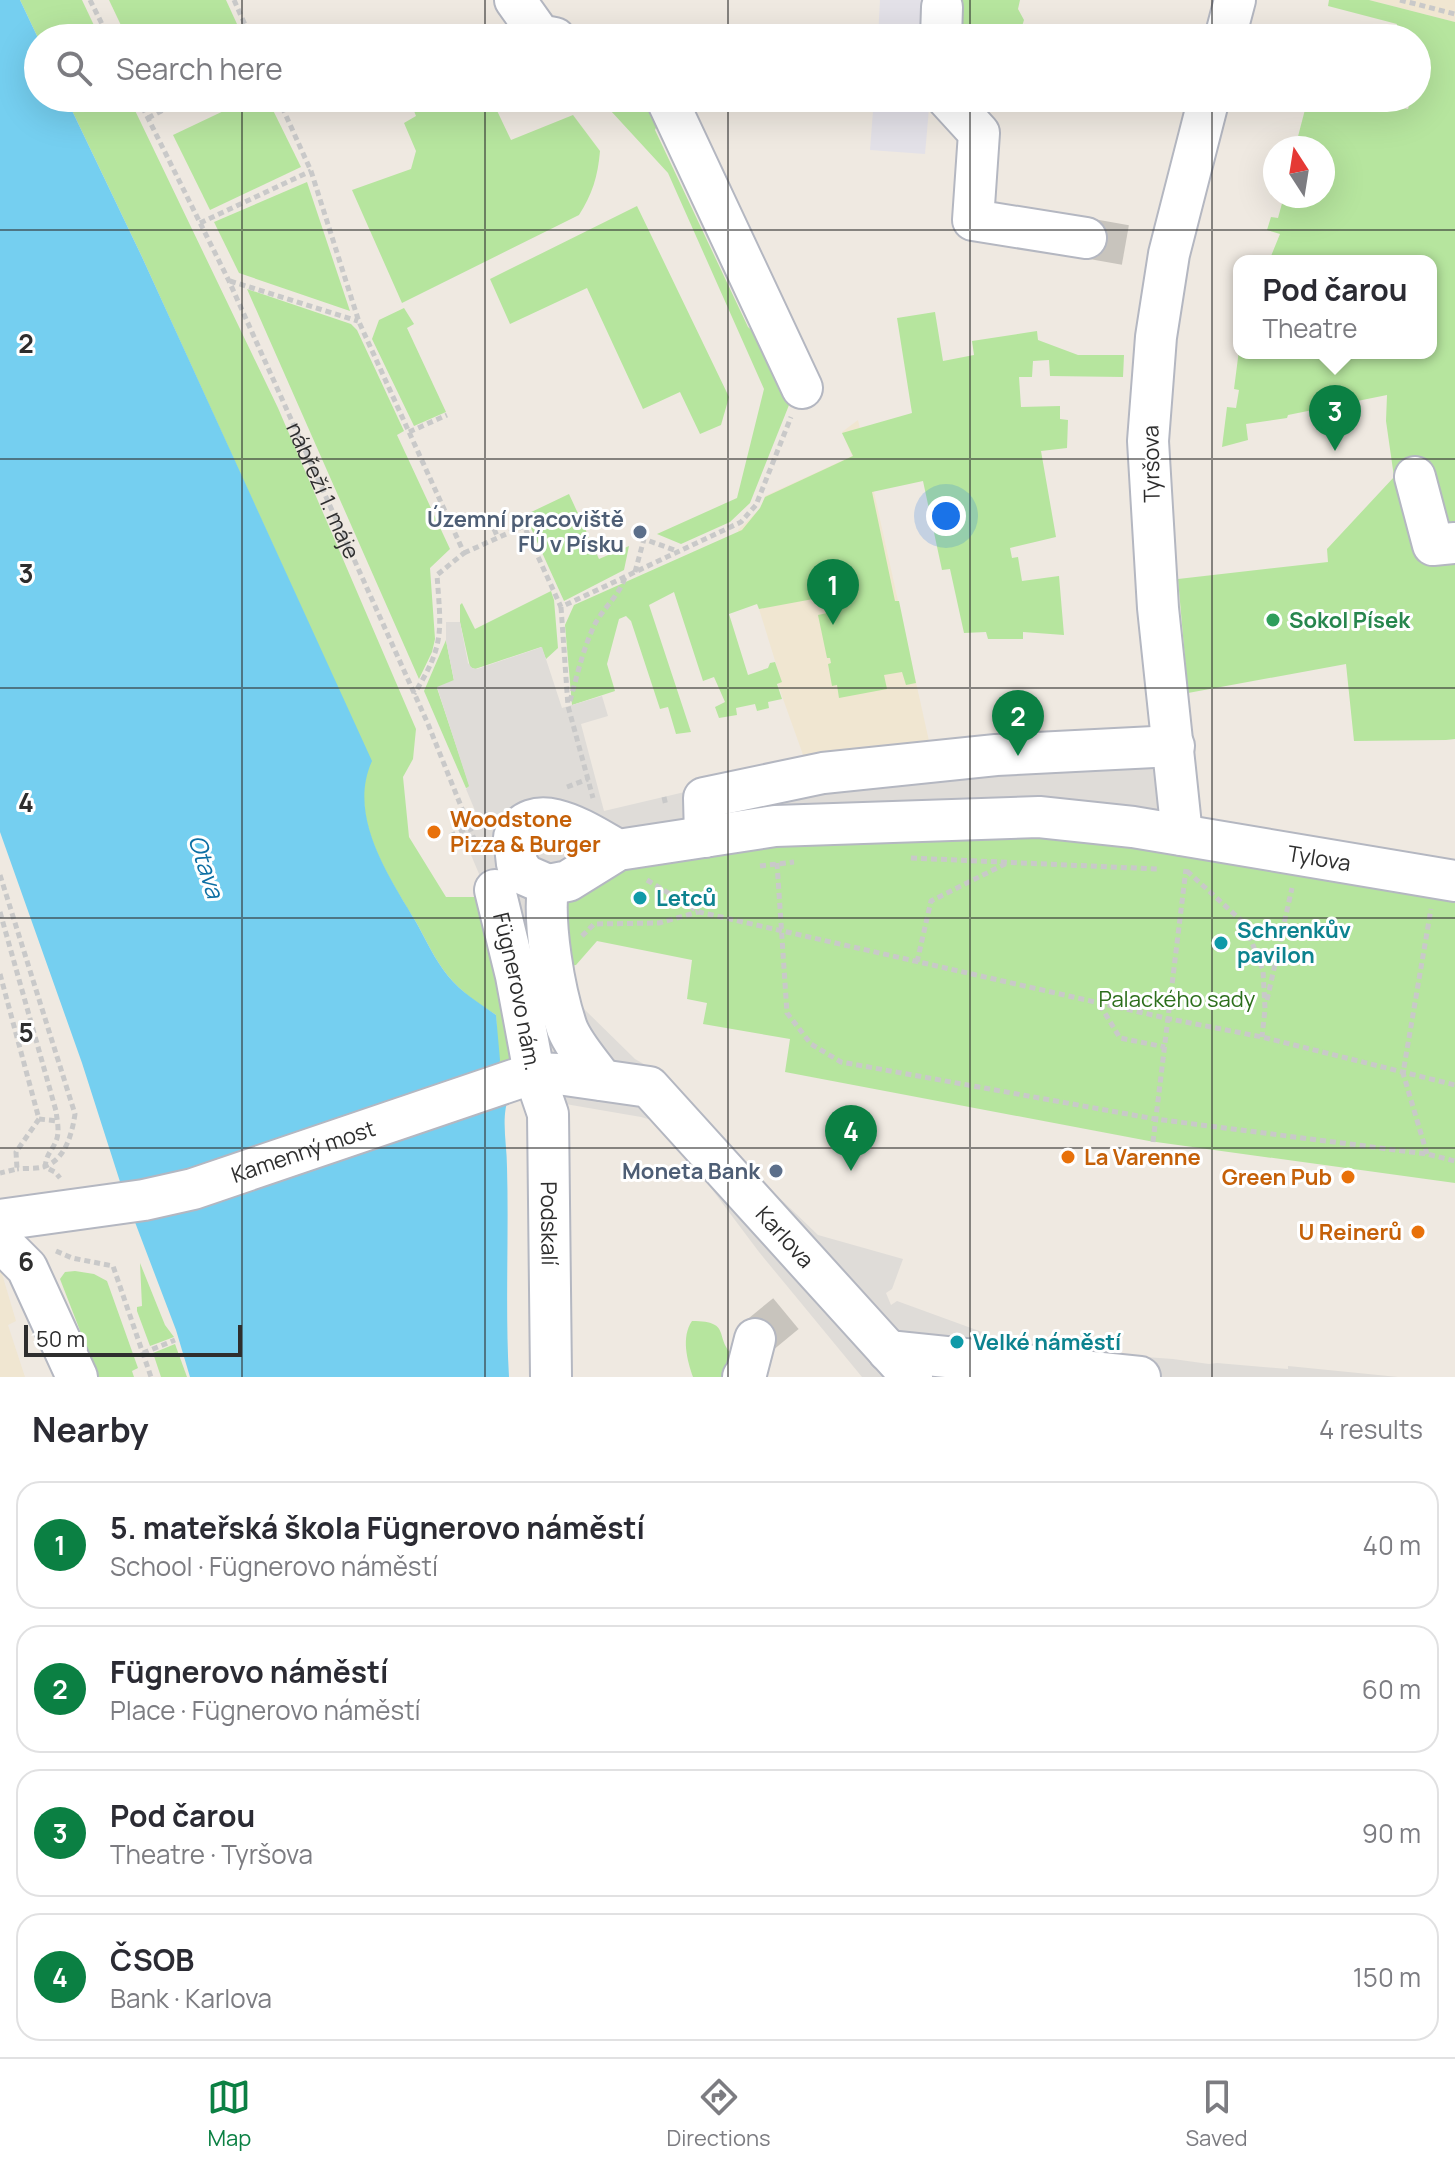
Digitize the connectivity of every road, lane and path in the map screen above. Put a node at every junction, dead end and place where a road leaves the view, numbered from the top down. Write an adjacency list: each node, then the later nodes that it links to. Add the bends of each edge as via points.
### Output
1 (91, 0): 7 (path)
2 (234, 0): 8 (path)
3 (515, 0): 9 (street)
4 (1235, 0): 10 (street)
5 (1400, 0): 6 (path)
6 (1455, 14)
7 (102, 24)
8 (245, 24)
9 (532, 24)
10 (1229, 24)
11 (145, 112): 17 (path, nábřeží 1. máje)
12 (159, 112): 17 (path)
13 (284, 112): 18 (path)
14 (673, 112): 23 (street)
15 (960, 112): 20 (street, via 979,133 973,220)
16 (1204, 112): 37 (street, Tyršova, via 1155,251 1156,337 1148,441 1158,608)
17 (148, 118): 19 (path, nábřeží 1. máje)
18 (311, 171): 19 (path); 22 (path)
19 (200, 223): 21 (path, nábřeží 1. máje)
20 (1086, 238)
21 (229, 281): 22 (path); 35 (path, nábřeží 1. máje)
22 (359, 322): 25 (path)
23 (802, 388): 30 (path, via 756,505 741,522)
24 (447, 415): 25 (path)
25 (409, 432): 31 (path)
26 (1415, 477): 29 (street, via 1433,545)
27 (494, 529): 28 (path)
28 (498, 538): 31 (path); 34 (path, via 524,526)
29 (1455, 543)
30 (678, 552): 32 (path); 32 (path, via 644,539)
31 (464, 553): 35 (path, via 437,575 439,644)
32 (635, 572): 33 (path)
33 (625, 577): 34 (path); 36 (path, via 593,627)
34 (561, 607): 36 (path)
35 (414, 694): 43 (path, nábřeží 1. máje)
36 (568, 706): 40 (path)
37 (1174, 746): 42 (street, via 996,755 823,773); 45 (street, Tyršova)
38 (664, 797): 39 (path)
39 (666, 806): 41 (path); 42 (path)
40 (595, 807)
41 (652, 808)
42 (704, 817): 45 (street, Tylova, via 775,826 1039,817); 49 (street)
43 (470, 827): 44 (path); 58 (path, nábřeží 1. máje)
44 (450, 836)
45 (1184, 852): 48 (path); 52 (path); 60 (street, Tylova); 70 (path, via 1244,923 1263,970); 71 (path)
46 (906, 858): 48 (path)
47 (805, 861): 50 (path)
48 (1008, 862): 66 (path, via 931,901)
49 (630, 864): 54 (path); 55 (street); 55 (street, via 559,819 534,818 517,830 514,850 525,875); 63 (path)
50 (777, 864): 51 (path); 65 (path)
51 (747, 867)
52 (1201, 872)
53 (0, 875): 85 (path, via 75,1114 65,1149)
54 (657, 876)
55 (548, 885): 67 (street)
56 (1277, 886): 57 (path)
57 (1292, 888): 59 (path); 70 (path)
58 (495, 890): 67 (street, Fügnerovo nám.)
59 (1307, 891)
60 (1449, 898): 64 (path)
61 (1415, 910): 64 (path)
62 (0, 912): 81 (path)
63 (699, 912): 65 (path); 67 (path, via 659,923 594,924)
64 (1430, 912): 74 (path)
65 (781, 931): 66 (path); 80 (path, via 787,1013 811,1044 841,1062)
66 (917, 962): 69 (path)
67 (534, 971): 75 (street, Fügnerovo nám.); 76 (street)
68 (0, 974): 79 (path)
69 (1099, 1004): 71 (path); 73 (path, via 1120,1038)
70 (1265, 1009): 72 (path)
71 (1170, 1019): 72 (path); 73 (path)
72 (1262, 1037): 74 (path)
73 (1165, 1047): 80 (path)
74 (1403, 1073): 77 (path); 83 (path)
75 (522, 1077): 76 (street, Fügnerovo nám.); 88 (street, Kamenný most, via 193,1189); 96 (street, Podskalí, via 548,1114)
76 (602, 1080): 78 (street, Fügnerovo nám.)
77 (1455, 1085)
78 (649, 1087): 92 (street, Karlova, via 813,1292)
79 (39, 1119): 81 (path); 86 (path, via 16,1152)
80 (1155, 1119): 82 (path); 83 (path)
81 (58, 1121): 85 (path, via 57,1140 46,1154)
82 (1153, 1142)
83 (1427, 1154): 84 (path)
84 (1455, 1161)
85 (45, 1167): 86 (path)
86 (17, 1169): 87 (path)
87 (0, 1173)
88 (24, 1222): 91 (path, via 38,1243 72,1258 113,1266); 94 (street, via 27,1268)
89 (755, 1339): 97 (street)
90 (175, 1340): 91 (path)
91 (143, 1353): 95 (path)
92 (900, 1364): 93 (street)
93 (1126, 1376)
94 (77, 1377)
95 (151, 1377)
96 (551, 1377)
97 (743, 1377)

